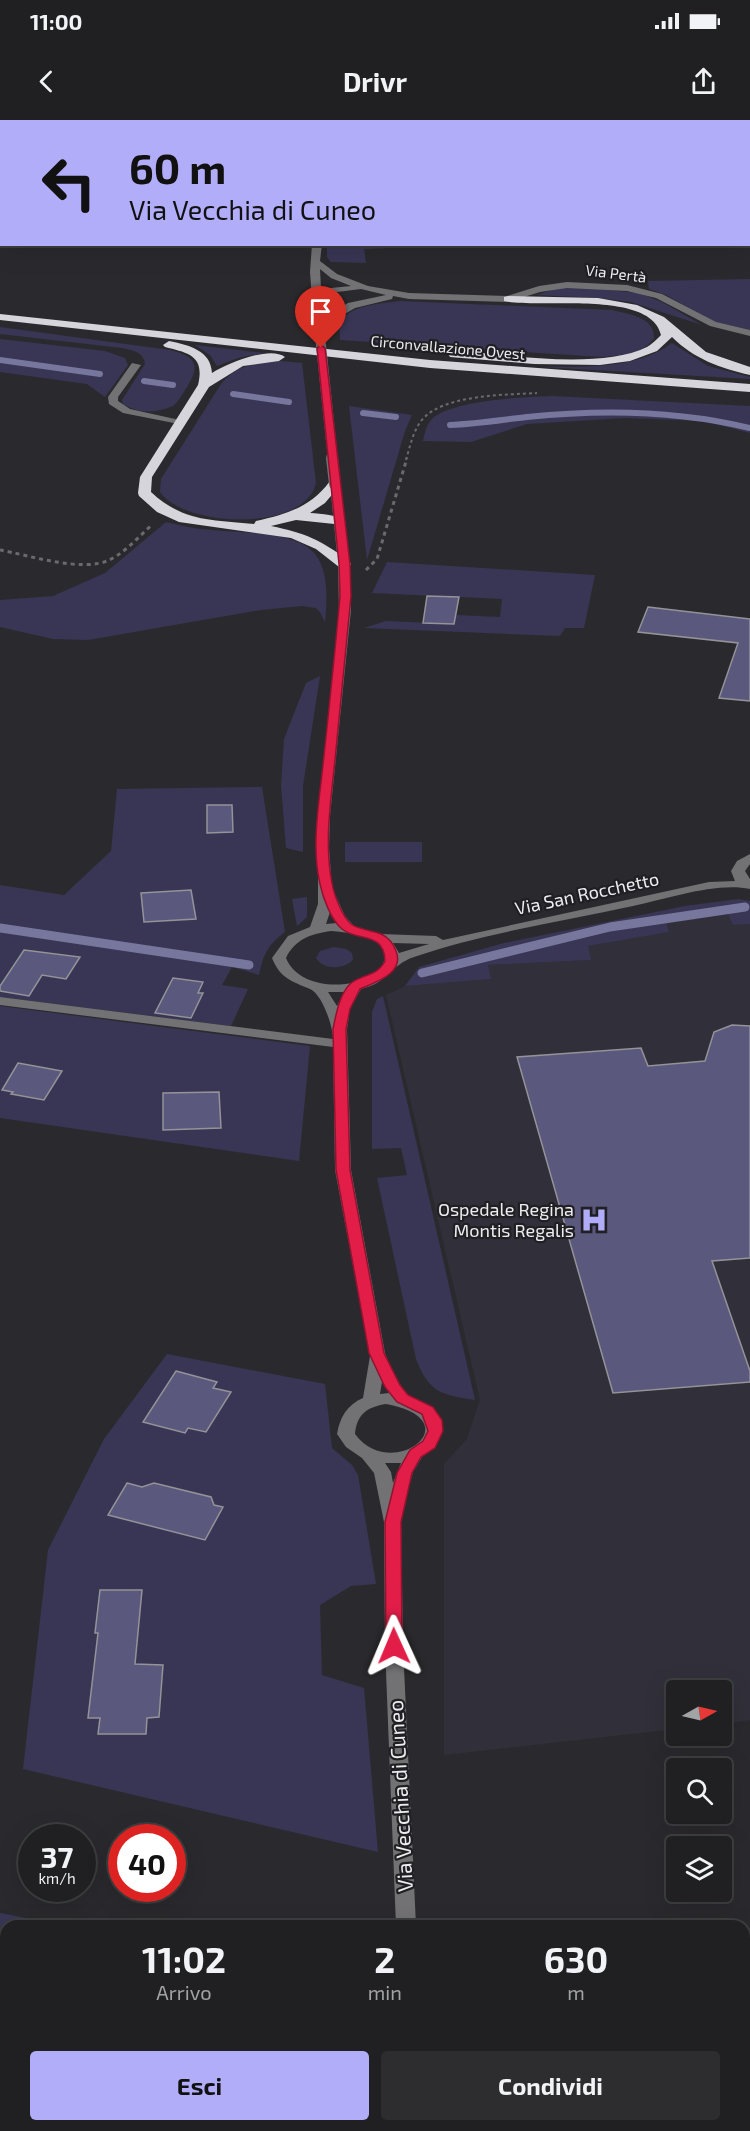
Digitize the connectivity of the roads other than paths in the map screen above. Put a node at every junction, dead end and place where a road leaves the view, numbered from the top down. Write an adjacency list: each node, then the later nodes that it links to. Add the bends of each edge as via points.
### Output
1 (317, 246): 2 (street)
2 (315, 261): 3 (street, via 334,276); 4 (street)
3 (366, 288): 4 (street); 5 (street)
4 (317, 294): 7 (street, via 336,300); 10 (street)
5 (409, 296): 6 (street, Via Pertà); 7 (street)
6 (508, 299): 9 (highway, via 608,304 638,309); 11 (street, Via Pertà, via 552,286 614,286 650,293 705,321)
7 (365, 301): 10 (street, via 335,313)
8 (3, 317): 12 (highway, Circonvallazione Ovest); 16 (highway, via 187,350 206,364)
9 (655, 317): 12 (highway, via 667,331 659,345 637,356 601,361); 15 (highway, via 707,358)
10 (319, 326): 19 (street, bridge)
11 (750, 333)
12 (162, 336): 14 (highway, Circonvallazione Ovest)
13 (136, 365): 18 (street, via 113,402 127,411)
14 (471, 368): 16 (highway, via 268,357 234,364); 17 (highway, Circonvallazione Ovest)
15 (750, 371)
16 (204, 385): 18 (highway)
17 (750, 388)
18 (180, 423): 22 (highway, via 146,477 144,493 166,513 201,522)
19 (335, 484): 20 (highway, via 315,506); 21 (street)
20 (293, 516): 21 (highway, via 316,516); 22 (highway, via 269,523)
21 (339, 524): 23 (highway); 24 (street)
22 (238, 525): 23 (highway)
23 (295, 534): 24 (highway, via 318,542)
24 (344, 564): 28 (street, via 344,624 322,844)
25 (750, 858): 26 (street, Via San Rocchetto)
26 (738, 871): 27 (street, Via San Rocchetto); 29 (street, Via San Rocchetto)
27 (749, 885): 29 (street, Via San Rocchetto)
28 (326, 886): 30 (street, via 339,918); 31 (street, via 322,920)
29 (709, 886): 32 (street, Via San Rocchetto)
30 (348, 927): 31 (street); 33 (street)
31 (316, 929): 36 (street, via 297,935 284,946 279,958 284,970)
32 (472, 936): 33 (street, Via San Rocchetto, via 432,940); 34 (street, Via San Rocchetto)
33 (379, 938): 34 (street, via 387,945)
34 (391, 961): 35 (street, via 380,976)
35 (355, 986): 36 (street); 38 (street, Via Vecchia di Cuneo, via 343,1009)
36 (318, 987): 38 (street, Via Vecchia di Cuneo, via 332,1009)
37 (0, 1001): 38 (street)
38 (340, 1037): 39 (street, Via Vecchia di Cuneo, via 344,1179)
39 (376, 1353): 40 (street, Via Vecchia di Cuneo); 41 (street, Via Vecchia di Cuneo)
40 (402, 1399): 41 (street, Via Vecchia di Cuneo); 42 (street, Via Vecchia di Cuneo, via 428,1411 434,1420 436,1431 429,1444)
41 (371, 1401): 43 (street, Via Vecchia di Cuneo, via 355,1409 346,1420 346,1434)
42 (415, 1454): 43 (street, via 384,1458); 44 (street, Via Vecchia di Cuneo, via 404,1473)
43 (369, 1455): 44 (street, Via Vecchia di Cuneo, via 382,1472)
44 (393, 1522): 45 (street, Via Vecchia di Cuneo)
45 (406, 1920)

